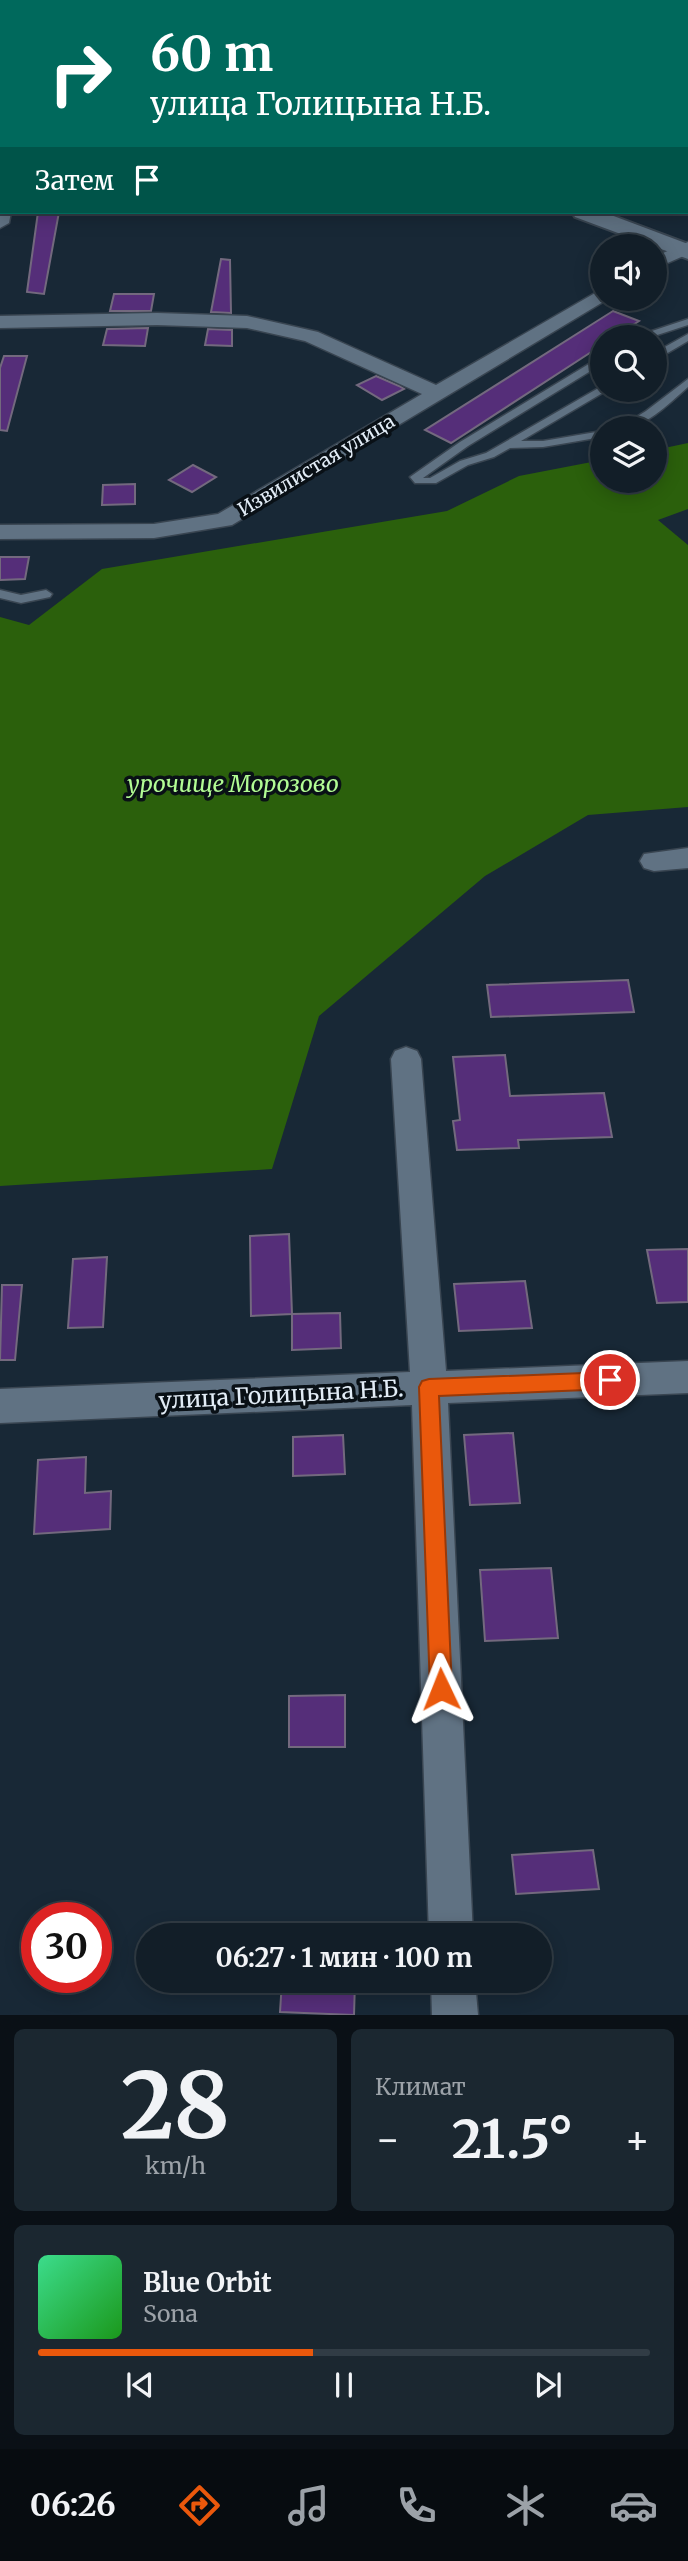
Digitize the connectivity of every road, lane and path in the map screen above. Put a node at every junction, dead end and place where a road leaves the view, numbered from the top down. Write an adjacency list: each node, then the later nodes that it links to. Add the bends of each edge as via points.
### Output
1 (588, 214): 2 (street)
2 (686, 250): 3 (street)
3 (667, 258)
4 (590, 302): 12 (street, Извилистая улица)
5 (0, 322): 12 (street, via 247,322 311,336)
6 (688, 322): 7 (lane)
7 (667, 328)
8 (688, 337): 9 (lane)
9 (667, 350)
10 (590, 366): 16 (lane, via 416,478 432,481)
11 (688, 382): 14 (lane)
12 (437, 393): 17 (street, Извилистая улица, via 224,520 154,530)
13 (590, 396): 16 (lane)
14 (646, 416)
15 (590, 436): 16 (lane)
16 (508, 445)
17 (0, 532)
18 (0, 594): 19 (lane, via 21,599)
19 (46, 594)
20 (688, 858): 21 (street)
21 (654, 861)
22 (406, 1059): 24 (street)
23 (688, 1377): 24 (street, улица Голицына Н.Б.)
24 (429, 1387): 25 (street, улица Голицына Н.Б.); 26 (street)
25 (0, 1406)
26 (451, 1923)
27 (454, 1993): 28 (street)
28 (455, 2015)

